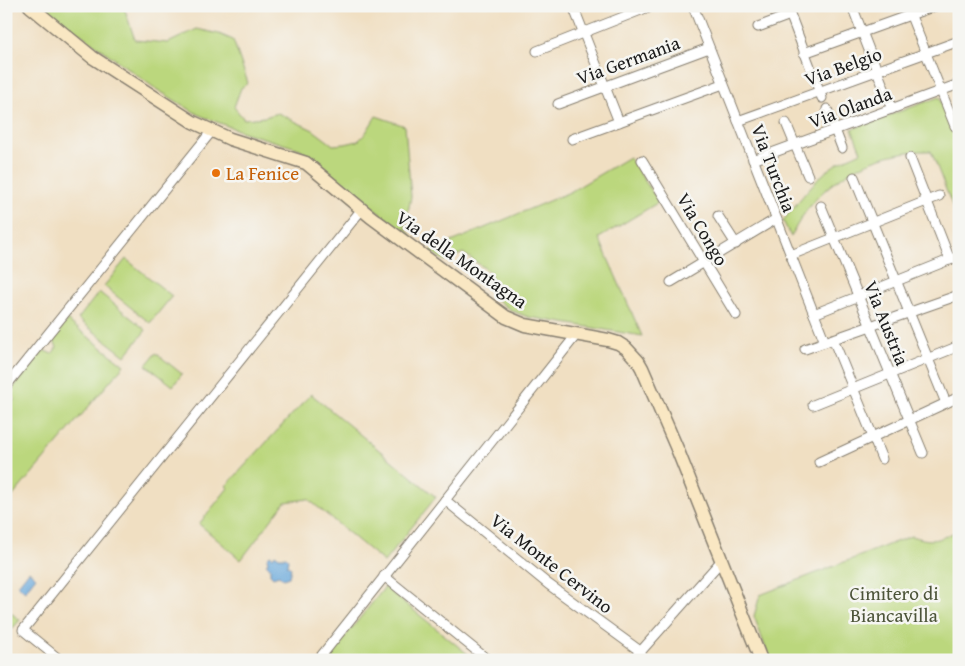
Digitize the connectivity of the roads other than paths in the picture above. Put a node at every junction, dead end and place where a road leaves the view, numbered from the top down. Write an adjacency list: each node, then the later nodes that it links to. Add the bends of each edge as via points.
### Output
1 (30, 6): 32 (street, Via della Montagna, via 105,66)
2 (573, 6): 12 (street)
3 (651, 6): 7 (street)
4 (693, 6): 14 (street, Via Turchia)
5 (852, 6): 11 (street)
6 (934, 6): 9 (street)
7 (633, 10): 12 (street)
8 (788, 10): 10 (street); 16 (street)
9 (908, 11): 11 (street); 17 (street)
10 (758, 27)
11 (862, 32): 16 (street); 18 (street)
12 (584, 33): 15 (street); 21 (street)
13 (959, 41): 17 (street, Via Belgio)
14 (709, 48): 19 (street, Via Turchia); 21 (street, Via Germania)
15 (537, 51)
16 (804, 53): 23 (street)
17 (926, 53): 18 (street, Via Belgio); 22 (street)
18 (877, 71): 23 (street, Via Belgio); 25 (street)
19 (723, 84): 27 (street, Via Turchia); 28 (street)
20 (959, 84): 22 (street, Via Olanda)
21 (605, 86): 24 (street, Via Germania); 28 (street)
22 (941, 90): 25 (street, Via Olanda); 30 (street)
23 (821, 95): 27 (street, Via Belgio)
24 (558, 104)
25 (892, 108): 31 (street, Via Olanda)
26 (827, 109): 31 (street)
27 (738, 121): 38 (street, Via Turchia)
28 (619, 122): 33 (street)
29 (786, 123): 34 (street)
30 (958, 129)
31 (835, 130): 34 (street, Via Olanda); 35 (street)
32 (211, 132): 44 (street, Via della Montagna, via 306,163); 67 (street)
33 (572, 139)
34 (795, 144): 38 (street, Via Olanda); 39 (street)
35 (842, 148)
36 (910, 158): 42 (street)
37 (642, 160): 52 (street, Via Congo)
38 (753, 160): 46 (street, Via Turchia)
39 (808, 176)
40 (854, 177): 47 (street)
41 (938, 196): 42 (street)
42 (927, 201): 47 (street); 51 (street)
43 (821, 206): 48 (street, Via Austria)
44 (362, 209): 61 (street, Via della Montagna, via 506,317 525,325); 81 (street, via 24,630)
45 (718, 216): 49 (street)
46 (776, 219): 49 (street); 50 (street, Via Turchia)
47 (873, 222): 48 (street); 53 (street)
48 (834, 238): 50 (street); 56 (street, Via Austria)
49 (736, 244): 52 (street)
50 (791, 255): 58 (street, Via Turchia)
51 (954, 258): 53 (street)
52 (704, 262): 54 (street); 59 (street, Via Congo)
53 (897, 281): 56 (street); 57 (street)
54 (671, 282)
55 (959, 294): 57 (street)
56 (858, 296): 58 (street); 60 (street, Via Austria)
57 (909, 312): 60 (street); 65 (street)
58 (814, 314): 62 (street, Via Turchia)
59 (736, 315)
60 (870, 326): 62 (street); 66 (street, Via Austria)
61 (577, 334): 77 (street); 78 (street, Via della Montagna, via 618,343 638,361)
62 (829, 340): 64 (street); 68 (street, Via Turchia)
63 (959, 346): 65 (street)
64 (805, 349)
65 (928, 358): 66 (street); 70 (street)
66 (890, 374): 68 (street); 72 (street, Via Austria)
67 (6, 386)
68 (853, 388): 71 (street); 73 (street, Via Turchia)
69 (959, 397): 70 (street)
70 (946, 403): 72 (street)
71 (812, 404)
72 (909, 420): 73 (street); 74 (street, Via Austria)
73 (873, 437): 75 (street, Via Turchia); 76 (street)
74 (923, 453)
75 (882, 459)
76 (819, 462)
77 (445, 500): 79 (street); 80 (street, Via Monte Cervino, via 548,584)
78 (722, 560): 80 (street); 85 (street, Via della Montagna)
79 (384, 576): 82 (street); 83 (street)
80 (640, 651): 84 (street)
81 (60, 660)
82 (318, 660)
83 (488, 660)
84 (632, 660)
85 (761, 660)

